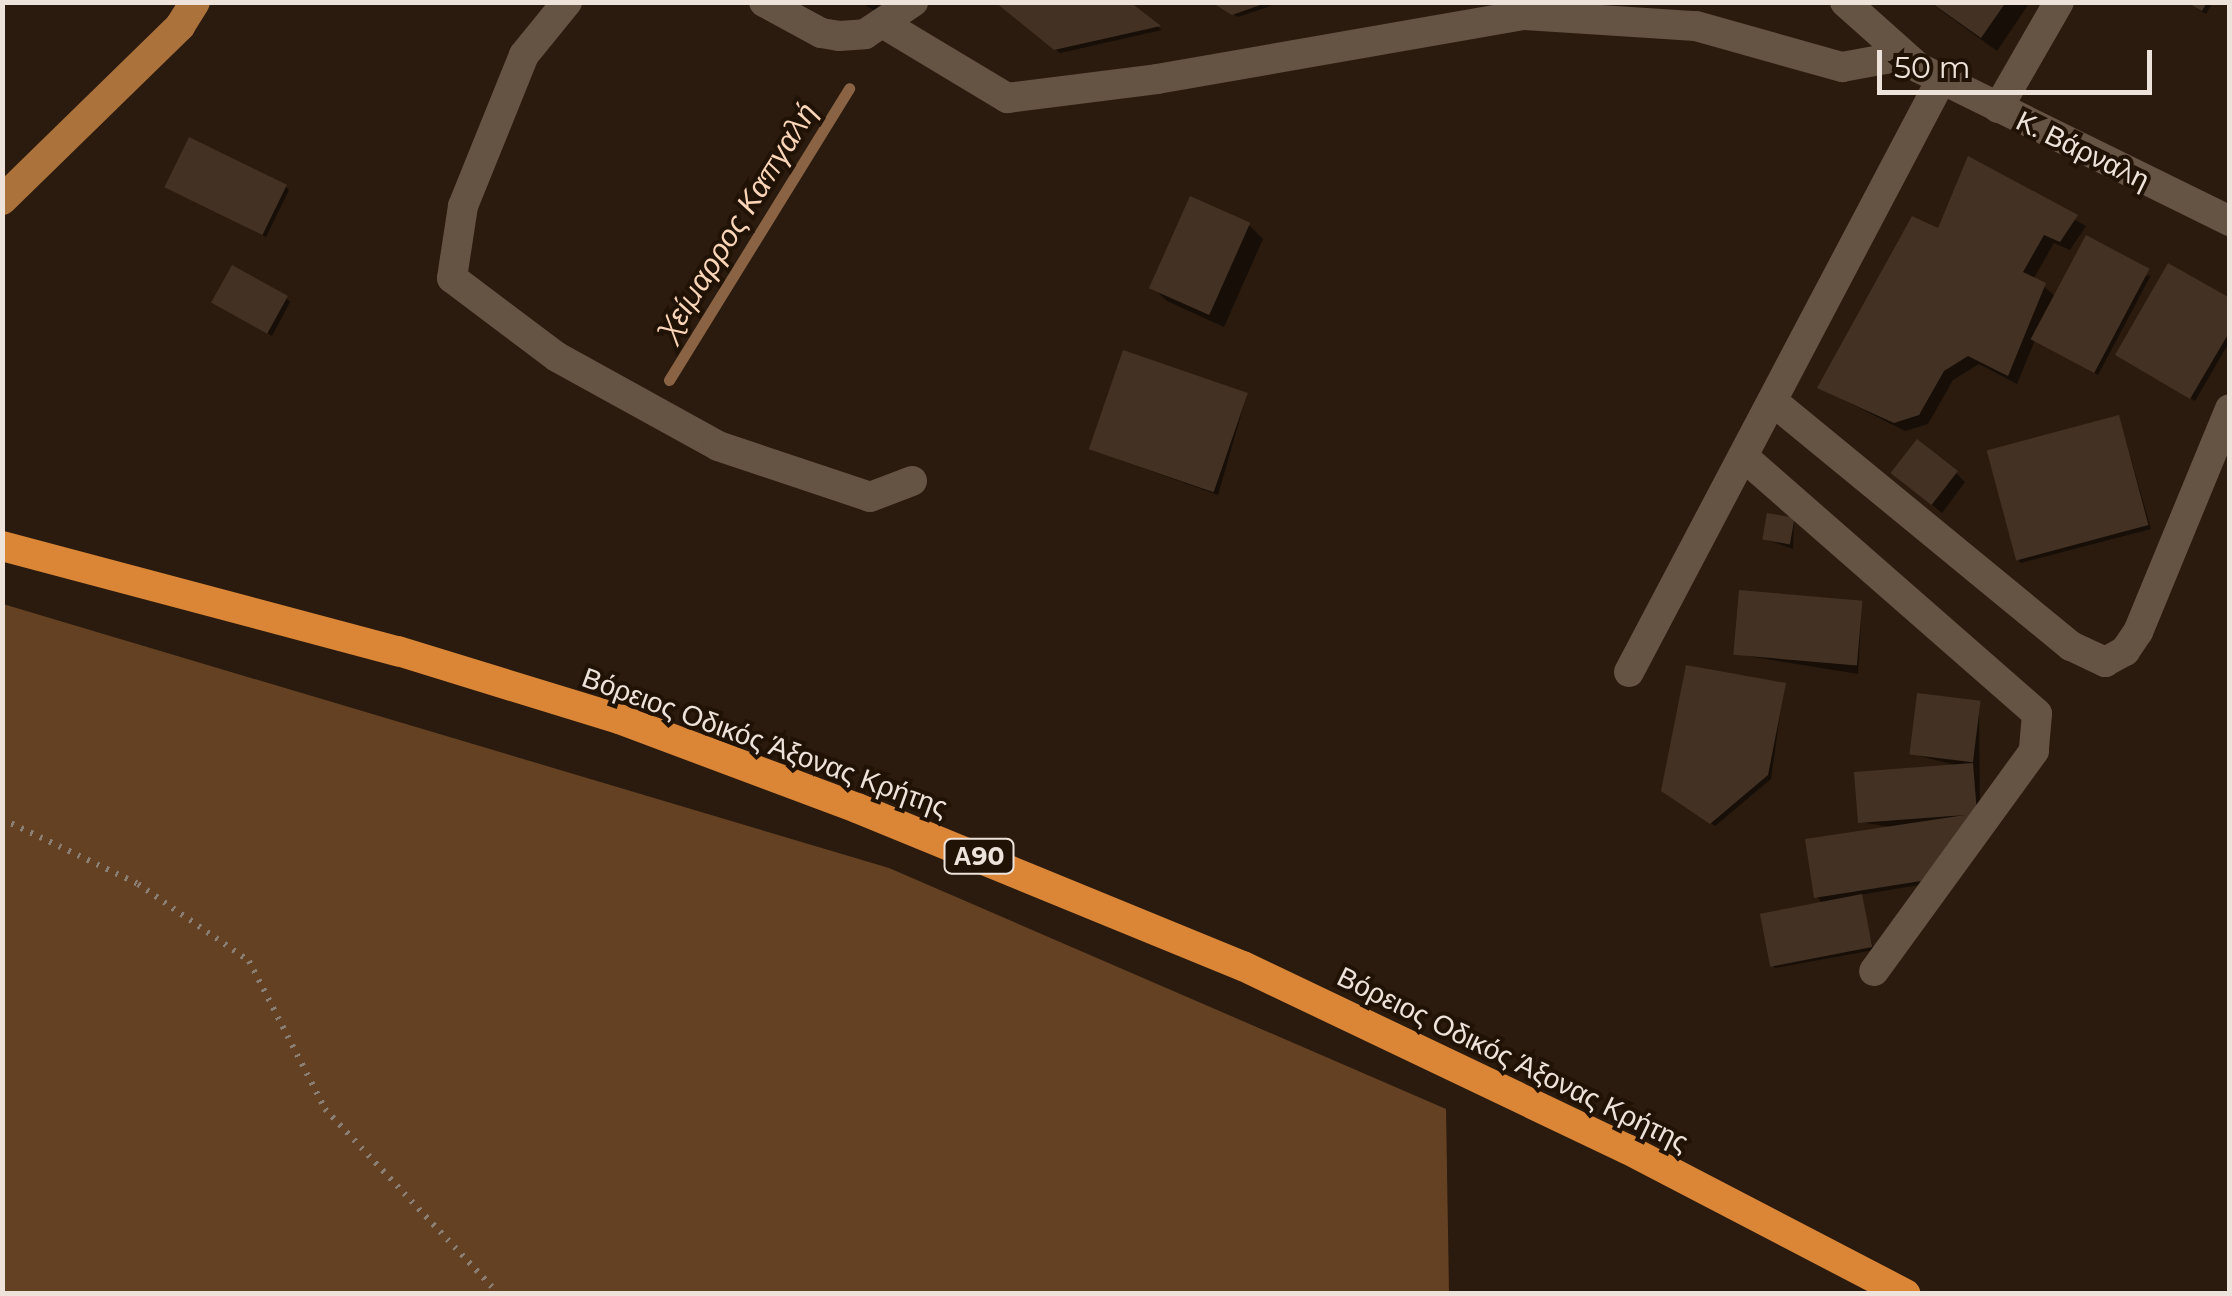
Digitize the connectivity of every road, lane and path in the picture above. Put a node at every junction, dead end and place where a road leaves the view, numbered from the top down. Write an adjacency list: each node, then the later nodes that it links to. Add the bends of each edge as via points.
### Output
1 (195, 2): 11 (main road, via 180,26)
2 (567, 2): 16 (street, via 524,56 463,206 452,278 557,356 718,446 870,497)
3 (764, 2): 7 (street, via 821,33 866,34)
4 (912, 2): 7 (street)
5 (1845, 2): 8 (street, Κ. Βάρναλη)
6 (2059, 2): 10 (street)
7 (884, 24): 8 (street, via 1006,98 1157,80 1524,15 1696,26 1842,67)
8 (1902, 56): 9 (street, Κ. Βάρναλη)
9 (1941, 80): 10 (street, Κ. Βάρναλη); 13 (street)
10 (1998, 108): 12 (street, Κ. Βάρναλη)
11 (2, 200)
12 (2230, 222)
13 (1775, 403): 14 (street, via 2071,646 2105,662 2138,632); 15 (street)
14 (2230, 409)
15 (1745, 458): 18 (street); 20 (street, via 2037,714 2034,751)
16 (912, 480)
17 (2, 546): 22 (highway, Βόρειος Οδικός Άξονας Κρήτης / Α90, via 398,651 619,719 909,828 1244,966)
18 (1629, 672)
19 (2, 819): 21 (path, via 138,884 249,961 326,1109)
20 (1874, 971)
21 (499, 1294)
22 (1906, 1294)

